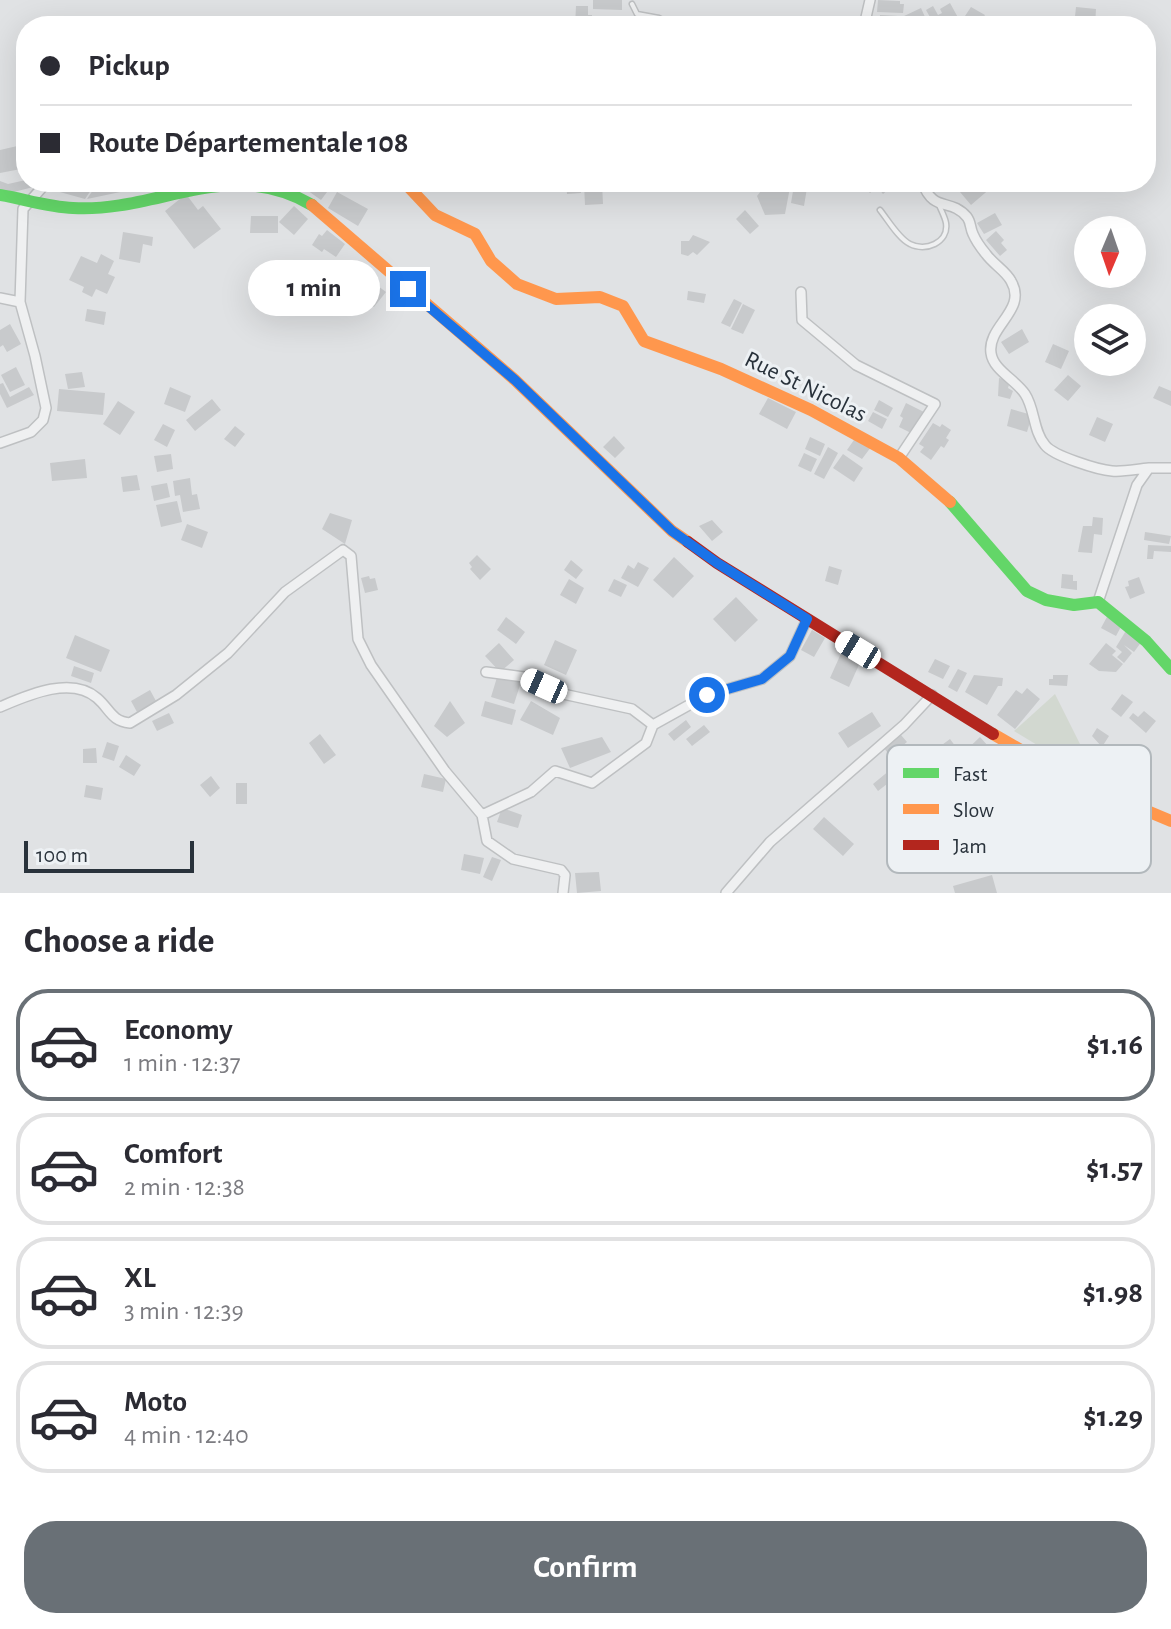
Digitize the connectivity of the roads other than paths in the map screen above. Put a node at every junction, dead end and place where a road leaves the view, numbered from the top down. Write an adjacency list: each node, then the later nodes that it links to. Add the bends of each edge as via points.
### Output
1 (632, 4): 2 (lane, via 637,14)
2 (648, 16)
3 (38, 192): 9 (street)
4 (176, 192): 9 (main road, via 135,203 73,208)
5 (282, 192): 20 (main road, via 310,203 515,380 672,531)
6 (412, 192): 16 (main road, Rue St Nicolas, via 442,223 475,234 491,261 517,284 556,299 600,297 623,306 644,341 789,400)
7 (926, 192): 10 (street)
8 (1, 198): 9 (main road)
9 (31, 199): 14 (street, via 23,209)
10 (938, 204): 11 (lane, via 944,234 923,249 906,243); 17 (street, via 956,207 969,219 987,256 1011,281 1015,298 993,337 991,353 996,366 1028,397 1045,446 1057,455 1110,471)
11 (880, 210)
12 (801, 292): 16 (street, via 802,320 856,365 935,404)
13 (0, 298): 14 (street)
14 (20, 302): 15 (street, via 46,408 31,432)
15 (0, 443)
16 (899, 458): 19 (main road, Rue St Nicolas, via 949,501 1027,591 1074,605)
17 (1149, 468): 18 (street); 19 (street, via 1137,485)
18 (1171, 468)
19 (1098, 602): 21 (main road)
20 (807, 619): 23 (main road); 25 (street, via 790,656 762,679 707,695)
21 (1171, 669)
22 (486, 672): 25 (street, via 524,677 563,694 632,709)
23 (932, 695): 26 (main road); 31 (street, via 770,842)
24 (0, 707): 28 (street, via 31,694 71,688 86,691 113,718 130,723 228,653 285,592 343,550 351,556 358,639 371,665)
25 (653, 725): 28 (street, via 646,743 592,783 555,771 531,792)
26 (1015, 745)
27 (1151, 813): 29 (main road)
28 (482, 815): 30 (street, via 487,841 513,859 561,870)
29 (1171, 821)
30 (563, 893)
31 (726, 893)

